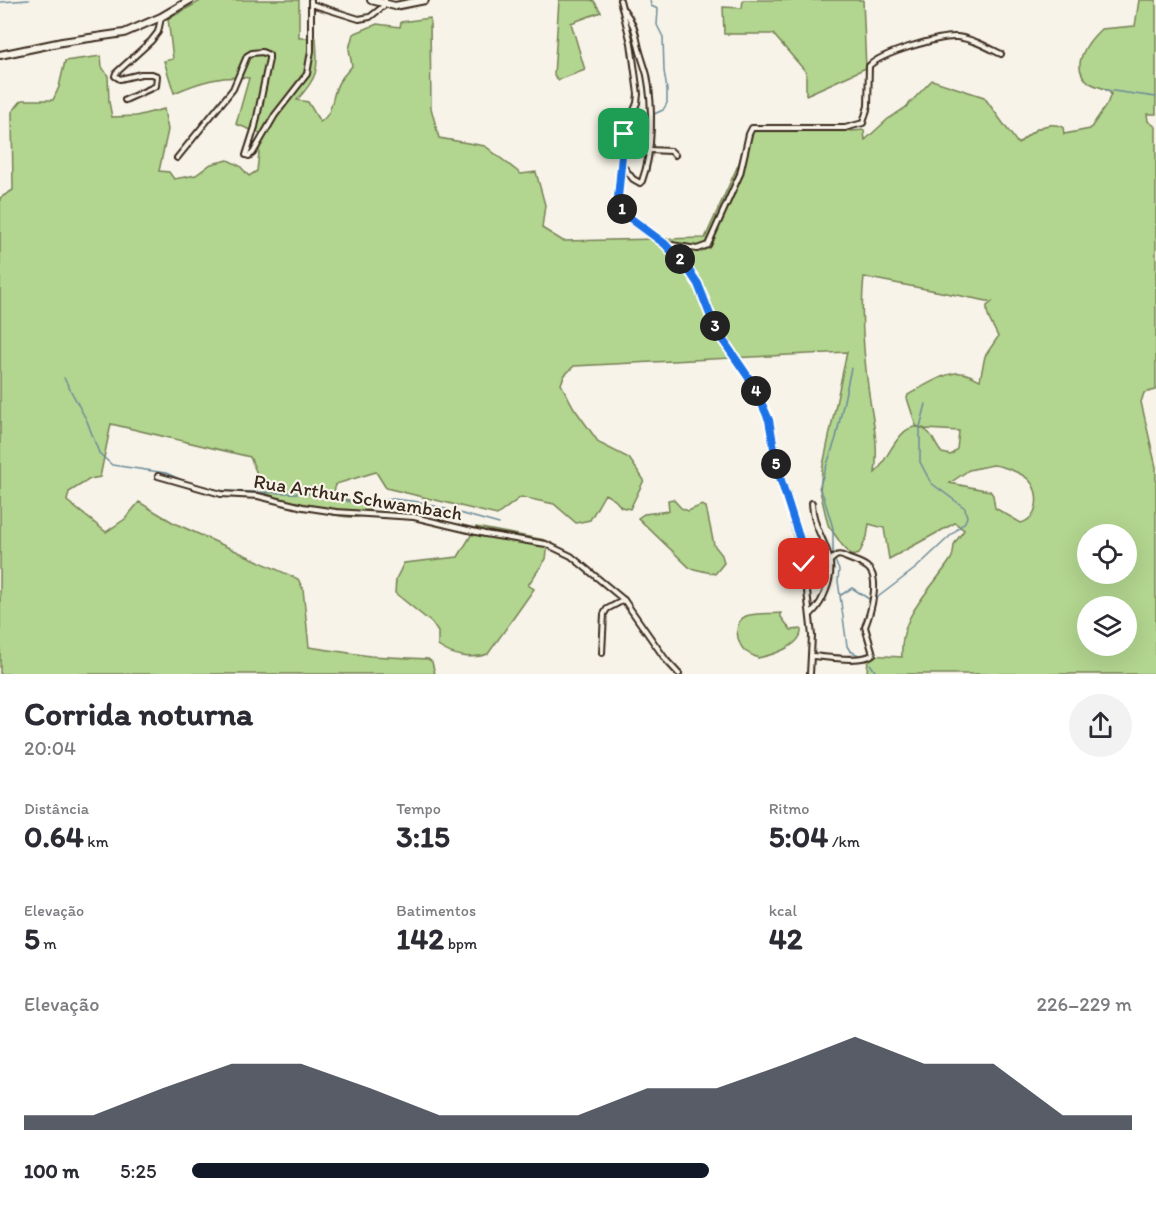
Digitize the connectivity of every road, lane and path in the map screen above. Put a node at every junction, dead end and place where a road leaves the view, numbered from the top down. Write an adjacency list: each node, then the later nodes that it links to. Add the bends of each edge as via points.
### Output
1 (190, 0): 8 (street)
2 (371, 0): 6 (street)
3 (425, 0): 6 (street, via 403,6)
4 (620, 0): 7 (street)
5 (311, 2): 6 (street, via 358,19 370,17); 14 (street, via 307,74 253,153 246,155 269,59 262,51 247,56 233,89)
6 (385, 2)
7 (623, 8): 12 (street, via 637,32 646,74 651,109); 15 (street, via 638,94 624,134)
8 (161, 17): 10 (street, via 124,33); 11 (street, via 155,35 115,76 120,79 152,74 157,76 156,86)
9 (1001, 54): 16 (street, via 957,37 895,52 869,66 868,106 863,123 845,128 752,128 740,174 708,244 697,249)
10 (0, 55)
11 (125, 100)
12 (649, 150): 13 (street); 15 (street, via 642,182 633,179)
13 (675, 155)
14 (177, 158)
15 (622, 164): 16 (street, via 618,198 622,209)
16 (665, 244): 21 (street, via 698,284 716,330 753,384 769,420 778,471 800,540)
17 (158, 476): 20 (street, Rua Arthur Schwambach, via 221,494 258,496 336,512 414,516 546,544 571,556)
18 (812, 503): 19 (street, via 813,518)
19 (831, 560): 21 (street, via 828,584 819,606); 23 (street, via 840,555 864,565 872,573 871,610 865,627 873,654 869,658 850,659)
20 (624, 600): 22 (street, via 604,614); 24 (street, Rua Arthur Schwambach)
21 (810, 615): 23 (street)
22 (602, 653)
23 (812, 657): 25 (street)
24 (679, 674)
25 (810, 674)

